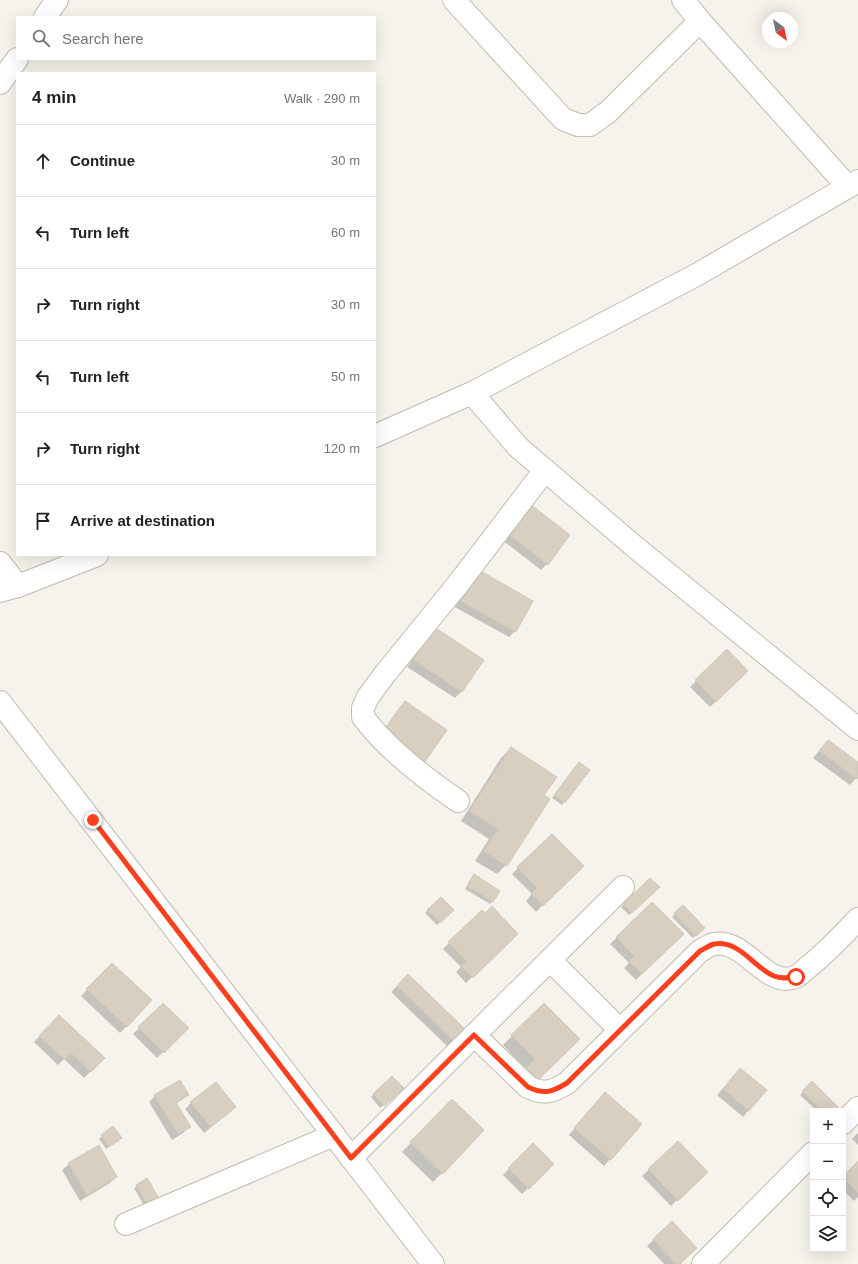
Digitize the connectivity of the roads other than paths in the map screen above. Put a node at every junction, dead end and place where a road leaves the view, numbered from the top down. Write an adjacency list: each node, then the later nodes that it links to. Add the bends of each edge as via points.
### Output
1 (57, 0): 4 (street)
2 (454, 0): 5 (street, via 563,119 578,125 590,125 608,112)
3 (683, 0): 5 (street)
4 (46, 16)
5 (700, 21): 8 (street)
6 (16, 60): 7 (street)
7 (0, 83)
8 (853, 184): 9 (street, via 698,274)
9 (472, 393): 10 (street); 11 (street, via 518,447)
10 (376, 436)
11 (545, 470): 16 (street); 17 (street, via 385,674 368,697 364,708 363,717 376,733 412,766)
12 (94, 556): 14 (street)
13 (0, 564): 14 (street)
14 (9, 588)
15 (0, 702): 25 (street)
16 (858, 729)
17 (458, 801)
18 (623, 887): 20 (street)
19 (858, 919): 21 (street, via 821,957 796,977 786,979 774,976 738,949 714,944 700,951)
20 (550, 960): 21 (street); 22 (street)
21 (620, 1030): 22 (street, via 567,1083 553,1091 539,1092 528,1087)
22 (474, 1035): 27 (street)
23 (858, 1108): 24 (street)
24 (846, 1120)
25 (334, 1135): 27 (street); 28 (street)
26 (810, 1156): 30 (street)
27 (351, 1158): 29 (street)
28 (126, 1224)
29 (433, 1264)
30 (703, 1264)

